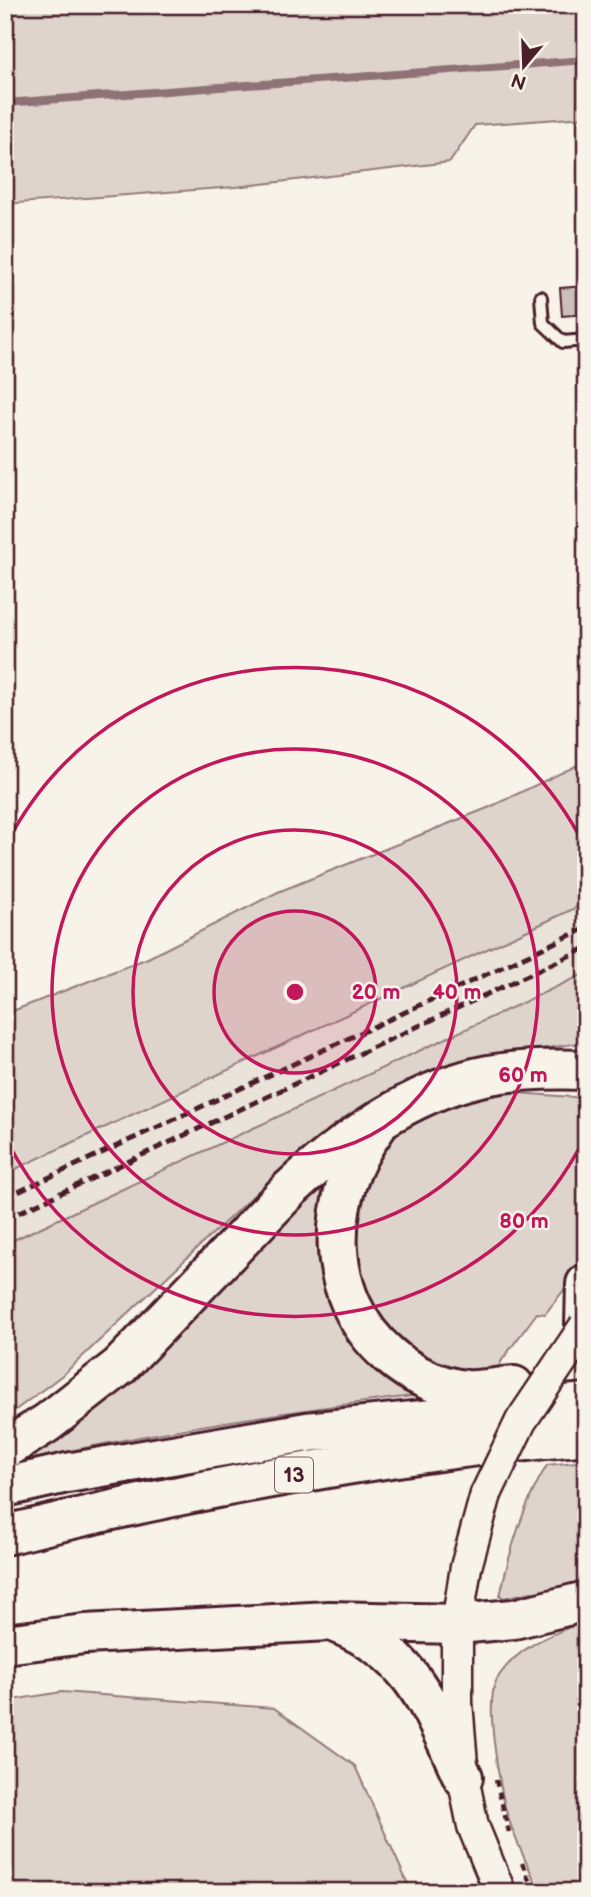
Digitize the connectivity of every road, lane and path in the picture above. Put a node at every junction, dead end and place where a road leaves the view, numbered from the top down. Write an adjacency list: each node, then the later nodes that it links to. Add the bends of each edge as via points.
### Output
1 (541, 297): 2 (lane, via 543,323 563,342)
2 (586, 340)
3 (579, 1073): 4 (highway, via 524,1070 486,1076 411,1102)
4 (382, 1119): 7 (highway, via 352,1169 339,1219 338,1267 352,1310 364,1329 396,1362 449,1386 468,1390); 10 (highway, via 318,1163 290,1189 120,1366)
5 (586, 1284): 6 (highway)
6 (585, 1326): 15 (main road, bridge, via 521,1421 485,1494)
7 (586, 1380)
8 (586, 1403): 11 (highway, 13, via 307,1432)
9 (586, 1435): 12 (highway, 13, via 312,1471)
10 (5, 1450)
11 (5, 1487)
12 (5, 1535)
13 (586, 1601): 15 (highway, via 514,1619)
14 (329, 1621): 15 (highway); 16 (highway, via 85,1634); 17 (highway, via 357,1632 393,1656)
15 (457, 1624): 17 (main road, via 457,1702)
16 (5, 1644)
17 (479, 1776): 18 (path); 20 (main road, via 473,1826)
18 (510, 1838)
19 (520, 1859): 21 (path)
20 (500, 1892)
21 (534, 1892)

